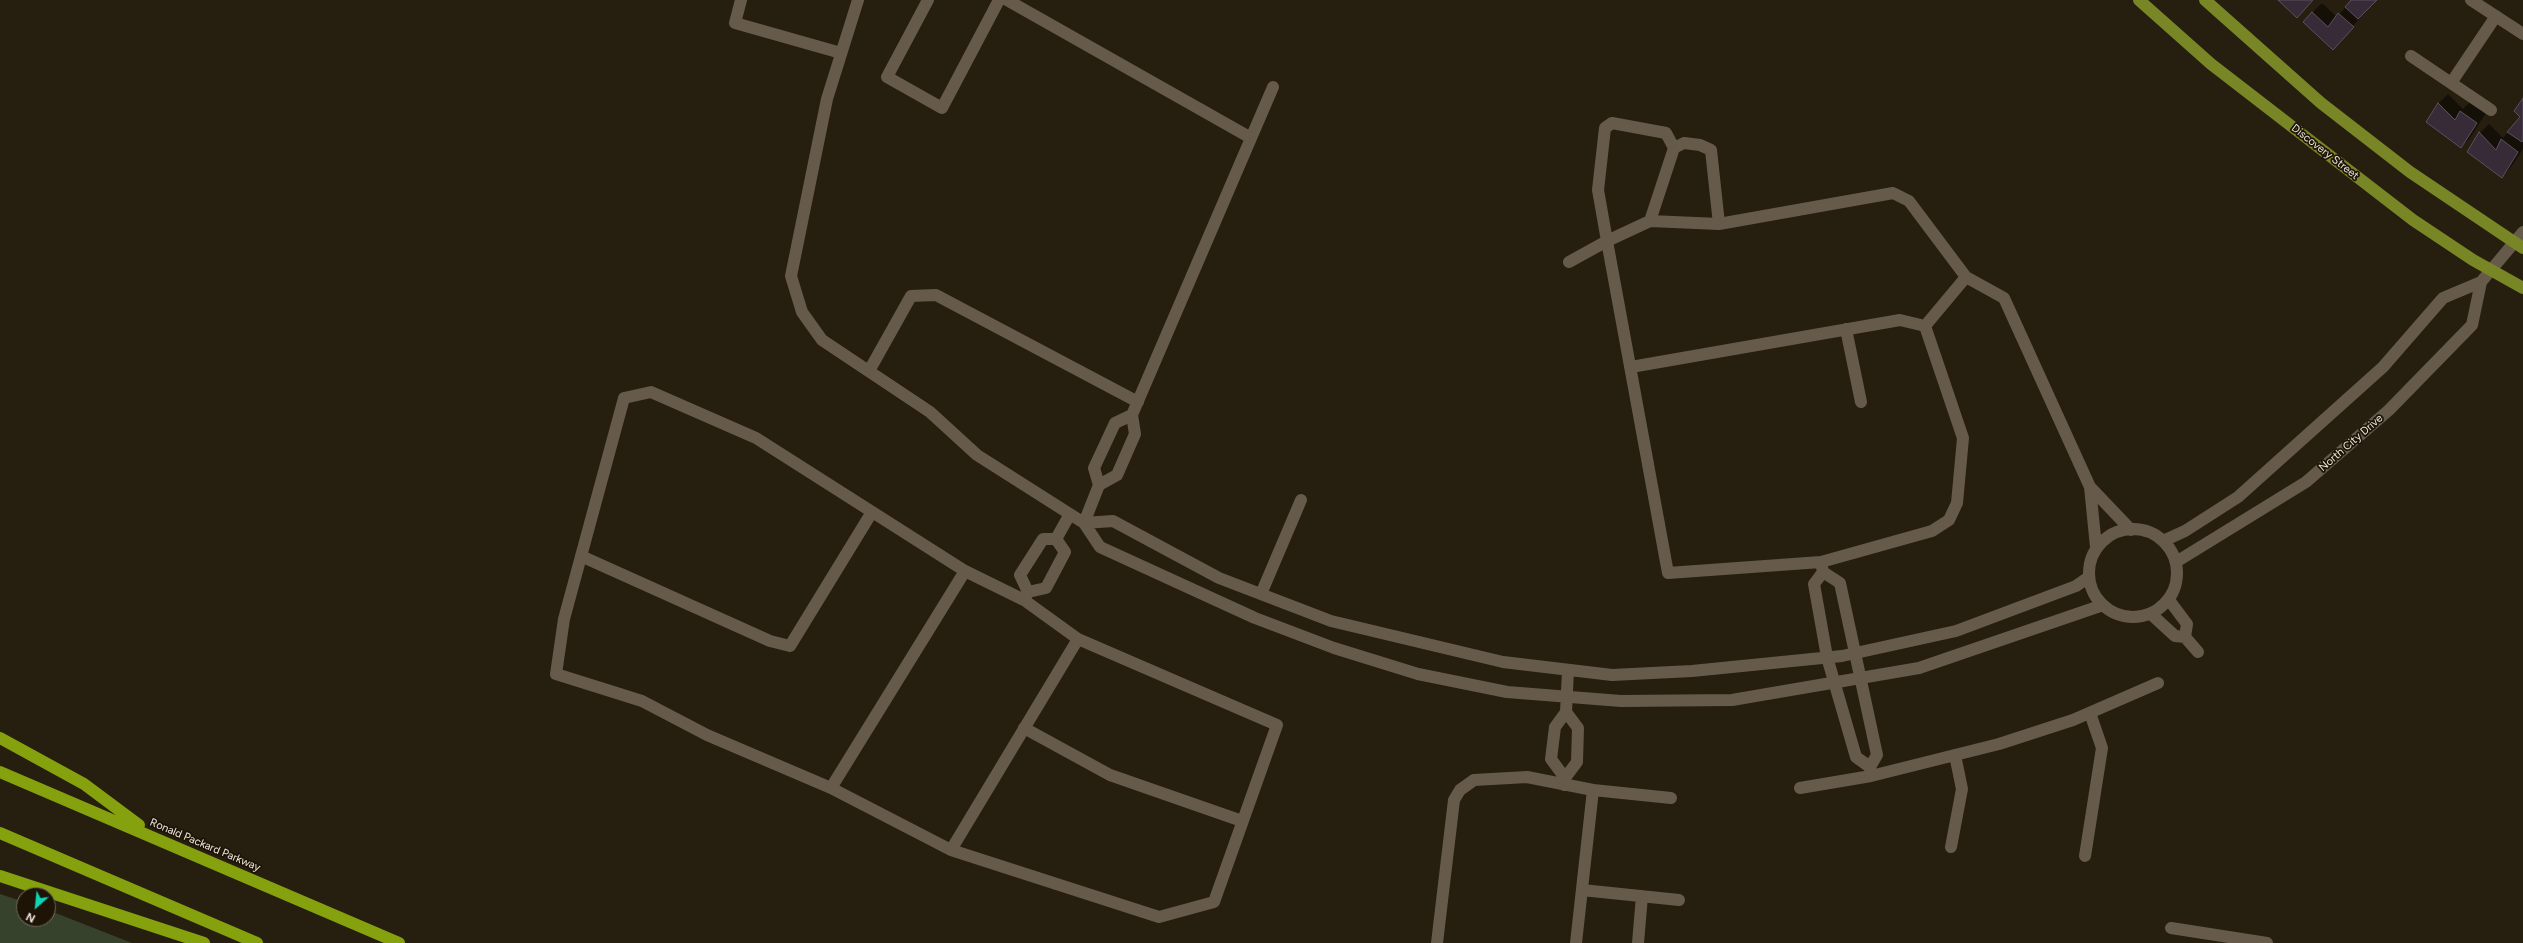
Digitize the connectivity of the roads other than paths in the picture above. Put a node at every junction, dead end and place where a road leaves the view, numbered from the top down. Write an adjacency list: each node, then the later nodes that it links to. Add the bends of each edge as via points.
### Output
1 (741, 0): 11 (street, via 735,23)
2 (858, 0): 11 (street)
3 (928, 0): 4 (street, via 887,77 942,108)
4 (999, 0)
5 (1007, 0): 16 (street)
6 (2139, 0): 24 (main road, Discovery Street, via 2211,64 2303,136 2413,220)
7 (2205, 0): 22 (main road, via 2321,103 2410,172)
8 (2471, 0): 9 (street)
9 (2496, 16): 10 (street); 13 (street)
10 (2523, 34)
11 (841, 53): 31 (street, via 828,99 791,276 802,312 822,340)
12 (2411, 56): 13 (street)
13 (2451, 83): 15 (street)
14 (1273, 87): 16 (street)
15 (2491, 110)
16 (1252, 138): 32 (street)
17 (1674, 148): 18 (street); 19 (street, via 1684,143 1700,145 1711,150); 21 (street, via 1666,133 1612,123 1605,128 1598,190)
18 (1650, 221): 19 (street); 21 (street)
19 (1719, 224): 25 (street, via 1893,193 1909,201)
20 (2523, 232): 22 (street, North City Drive)
21 (1607, 241): 23 (street); 30 (street)
22 (2518, 245): 24 (street, North City Drive)
23 (1569, 262)
24 (2490, 271): 26 (street, North City Drive); 27 (main road, Discovery Street)
25 (1966, 278): 28 (street); 36 (street, via 2004,298)
26 (2482, 282): 43 (street, via 2442,298 2383,367 2238,497 2185,531); 46 (street, North City Drive, via 2472,325 2389,410 2306,482)
27 (2523, 288)
28 (1925, 326): 29 (street, via 1900,320); 47 (street, via 1963,438 1957,503 1948,520 1932,531)
29 (1846, 329): 30 (street); 33 (street)
30 (1631, 367): 47 (street, via 1668,573)
31 (868, 371): 32 (street, via 911,296 936,294); 39 (street, via 930,412 977,455)
32 (1138, 402): 34 (street)
33 (1861, 402)
34 (1132, 415): 35 (street, via 1135,434 1116,475); 35 (street, via 1115,423 1094,468)
35 (1100, 485): 40 (street)
36 (2090, 487): 41 (street); 44 (street)
37 (1301, 500): 50 (street)
38 (872, 512): 45 (street, via 790,646 770,641); 45 (street, via 756,438 651,392 624,398); 48 (street)
39 (1070, 514): 40 (street); 42 (street)
40 (1084, 523): 50 (street, via 1113,520 1219,578); 64 (street, via 1100,547 1255,618 1334,648 1418,674 1507,692)
41 (2131, 530): 43 (street, via 2153,534); 44 (street, via 2118,532)
42 (1056, 539): 51 (street, via 1043,539 1020,575); 51 (street, via 1065,552 1046,588)
43 (2163, 541): 46 (street)
44 (2096, 547): 49 (street)
45 (581, 556): 73 (street, via 564,619 556,674 642,701 707,735)
46 (2176, 562): 52 (street, via 2175,588)
47 (1822, 567): 58 (street, via 1840,583); 59 (street, via 1814,584)
48 (965, 571): 51 (street); 73 (street)
49 (2089, 577): 53 (street, via 2095,596); 58 (street, via 2076,586 1956,631)
50 (1261, 594): 60 (street, via 1331,621 1503,662)
51 (1026, 596): 56 (street)
52 (2168, 600): 54 (street); 55 (street, via 2187,624)
53 (2103, 605): 54 (street, via 2114,613 2126,616); 61 (street, via 1919,668)
54 (2151, 614): 55 (street, via 2175,636)
55 (2185, 637): 57 (street)
56 (1078, 639): 67 (street); 77 (street, via 1277,725)
57 (2198, 652)
58 (1856, 653): 59 (street); 61 (street)
59 (1827, 657): 60 (street, via 1692,671 1612,675); 62 (street)
60 (1568, 670): 64 (street)
61 (1861, 678): 62 (street); 71 (street, via 1877,756)
62 (1835, 683): 64 (street, via 1732,700 1621,701); 71 (street, via 1856,757)
63 (2158, 683): 66 (street)
64 (1567, 697): 65 (street)
65 (1566, 712): 72 (street, via 1555,727 1551,760); 72 (street, via 1578,728 1577,762)
66 (2090, 712): 69 (street, via 1999,744); 82 (street, via 2102,748)
67 (1024, 728): 77 (street, via 1110,775); 81 (street)
68 (0, 738): 79 (highway, via 84,784)
69 (1956, 755): 71 (street); 80 (street, via 1962,789)
70 (0, 772): 79 (highway, Ronald Packard Parkway)
71 (1870, 772): 74 (street)
72 (1564, 781): 75 (street); 91 (street, via 1527,777 1474,780 1460,790 1454,800)
73 (831, 788): 81 (street)
74 (1800, 788)
75 (1593, 790): 76 (street); 84 (street)
76 (1671, 798)
77 (1242, 821): 81 (street, via 1214,902 1159,917)
78 (0, 833): 89 (highway)
79 (154, 837): 90 (highway, Ronald Packard Parkway)
80 (1951, 847)
81 (952, 850)
82 (2085, 856)
83 (0, 876): 88 (highway)
84 (1582, 890): 85 (street); 92 (street)
85 (1642, 896): 86 (street); 93 (street)
86 (1678, 900)
87 (2171, 928): 94 (street)
88 (204, 943)
89 (257, 943)
90 (399, 943)
91 (1437, 943)
92 (1576, 943)
93 (1638, 943)
94 (2267, 943)

